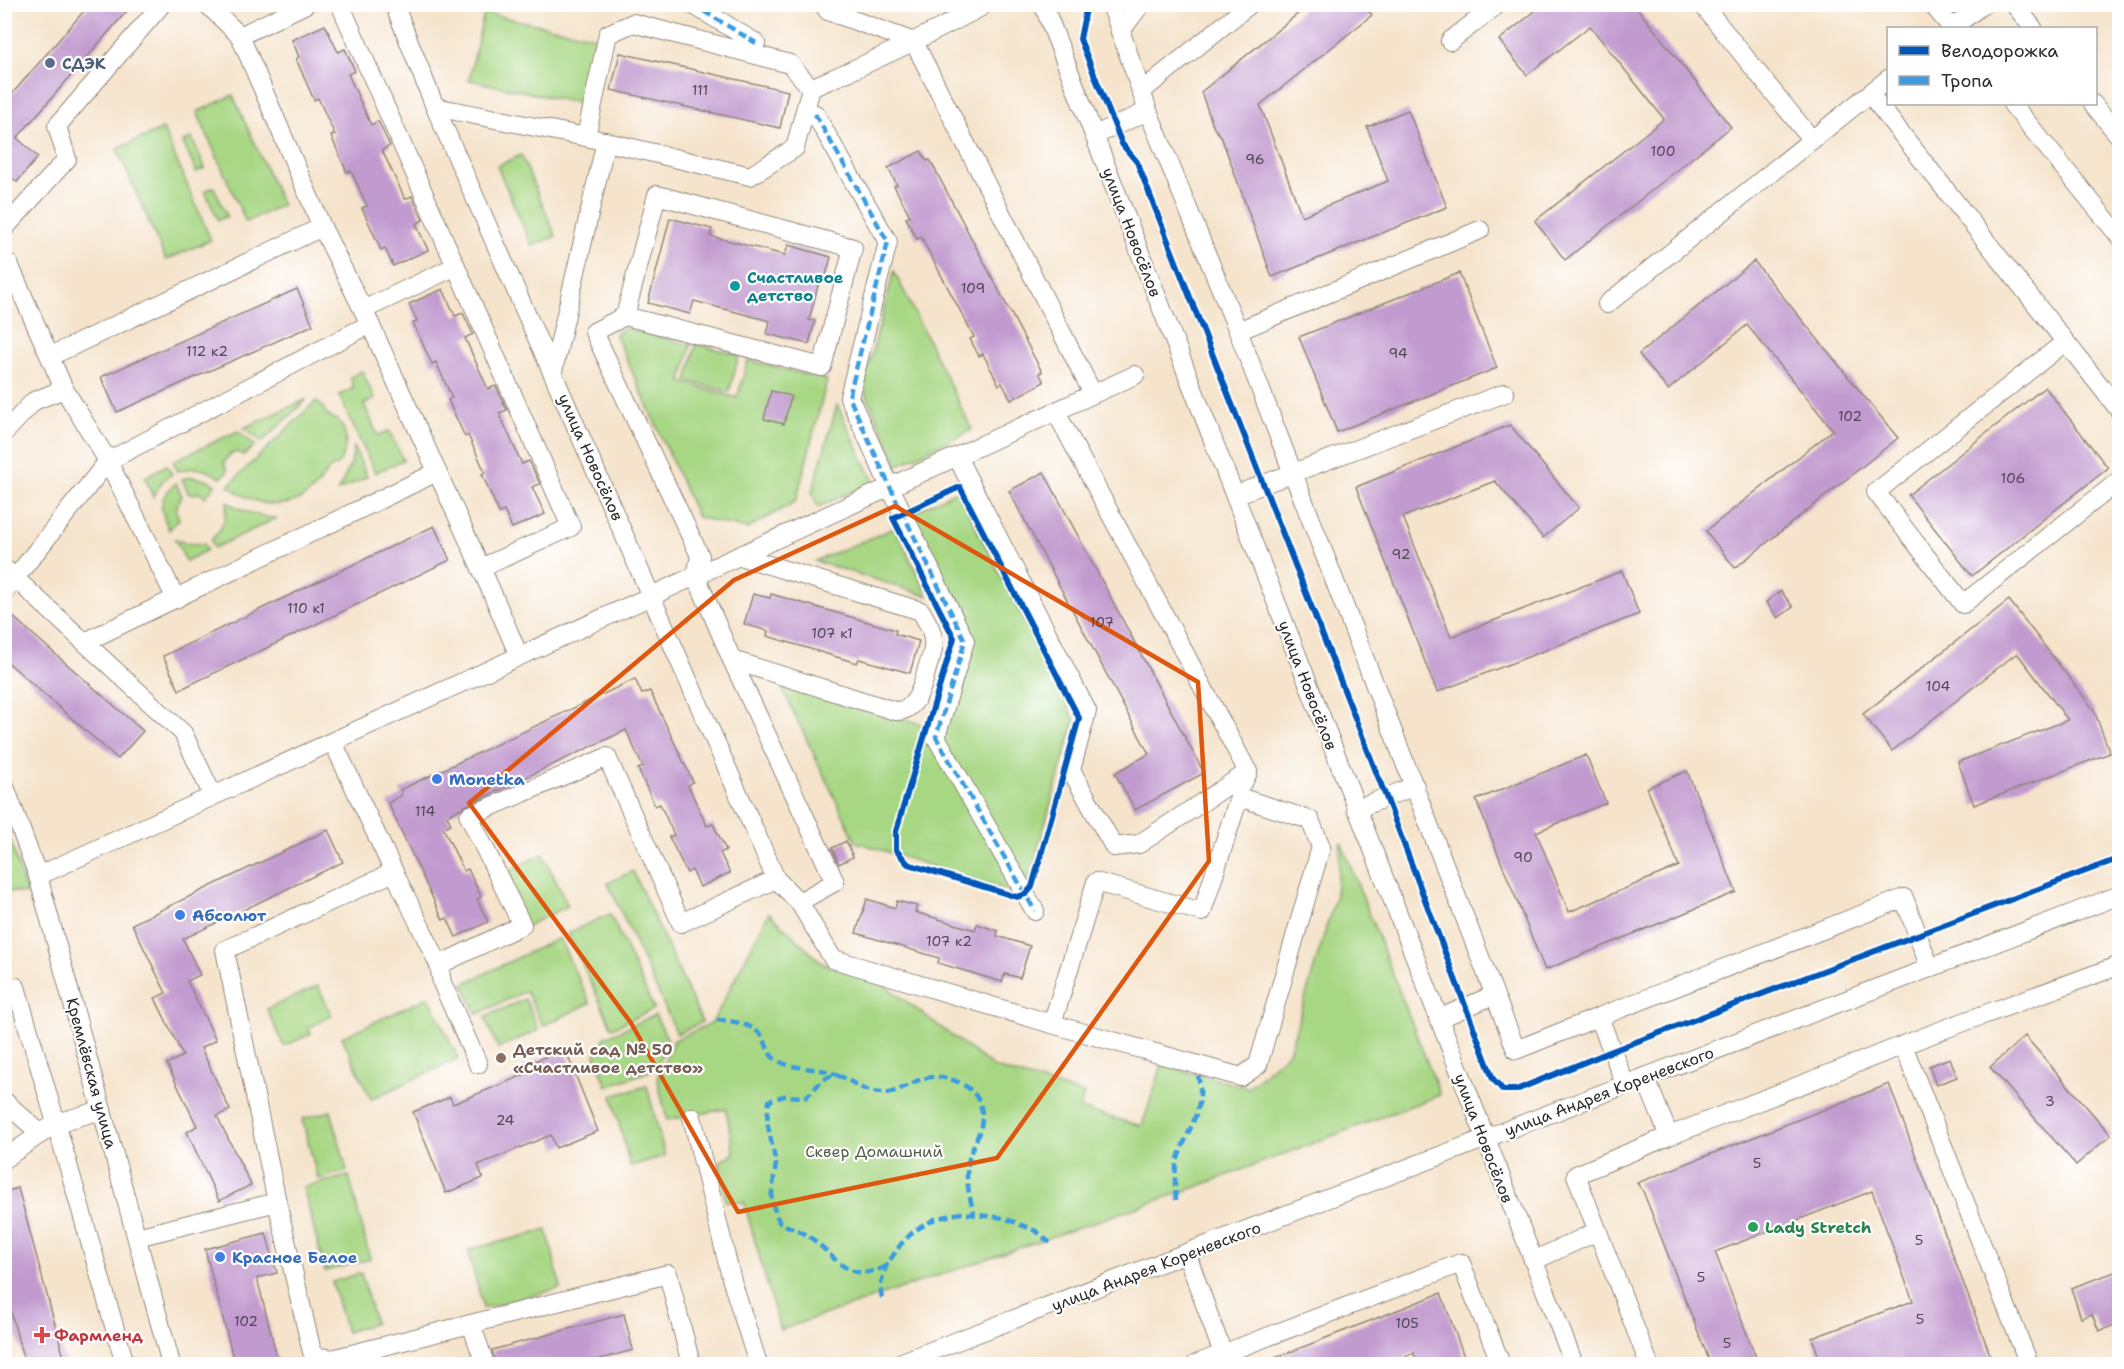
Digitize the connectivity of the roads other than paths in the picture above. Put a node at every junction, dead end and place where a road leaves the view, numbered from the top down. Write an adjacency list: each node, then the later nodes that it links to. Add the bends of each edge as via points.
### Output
1 (162, 4): 41 (street, via 57,126 67,159)
2 (207, 4): 22 (street)
3 (306, 4): 22 (street)
4 (340, 4): 45 (street)
5 (394, 4): 32 (street, улица Новосёлов)
6 (692, 4): 25 (street)
7 (823, 4): 24 (street, via 828,11)
8 (980, 4): 24 (street, via 981,7)
9 (1043, 4): 35 (street, улица Новосёлов)
10 (1111, 4): 21 (street)
11 (1141, 4): 21 (street)
12 (1250, 4): 28 (street)
13 (1498, 4): 23 (street)
14 (1702, 4): 38 (street)
15 (1932, 4): 18 (street)
16 (1983, 4): 19 (street)
17 (2014, 4): 20 (street)
18 (1951, 27)
19 (1953, 27)
20 (2032, 27)
21 (1120, 32): 28 (street)
22 (240, 36): 40 (street)
23 (1449, 41)
24 (914, 42): 27 (street); 56 (street)
25 (756, 43)
26 (1887, 81): 29 (street)
27 (811, 88): 36 (street, via 790,64 633,23 608,34); 39 (street, via 795,148 750,176)
28 (1142, 91): 33 (street)
29 (1870, 94): 38 (street); 50 (street)
30 (2013, 105): 43 (street)
31 (2094, 105): 37 (street)
32 (435, 107): 36 (street); 52 (street, улица Новосёлов)
33 (1148, 111): 35 (street); 49 (street)
34 (815, 114): 65 (street, via 888,242 849,397)
35 (1095, 135): 66 (street, улица Новосёлов)
36 (586, 137): 39 (street)
37 (2120, 137)
38 (1812, 140): 46 (street)
39 (606, 141): 52 (street)
40 (322, 227): 48 (street); 51 (street)
41 (4, 229)
42 (1480, 230): 49 (street)
43 (2120, 237)
44 (6, 265): 51 (street)
45 (456, 266): 48 (street); 68 (street, via 571,527)
46 (1608, 304)
47 (625, 316): 47 (street, via 657,195 853,248 822,367); 69 (street, via 594,332 700,556)
48 (367, 317): 61 (street); 62 (street)
49 (1238, 331): 63 (street)
50 (2065, 342): 57 (street); 64 (street, via 1876,492 1963,604)
51 (51, 356): 54 (street)
52 (553, 371): 71 (street, улица Новосёлов)
53 (1134, 375): 56 (street)
54 (64, 389): 59 (street, via 34,401); 61 (street)
55 (1505, 393): 63 (street)
56 (1093, 394): 58 (street)
57 (2120, 411)
58 (1056, 412): 60 (street); 77 (street)
59 (4, 433)
60 (957, 457): 65 (street); 77 (street, via 1087,711 1071,770 1114,847 1139,844)
61 (108, 461): 70 (street); 72 (street)
62 (437, 472): 68 (street); 72 (street)
63 (1293, 473): 66 (street); 79 (street)
64 (2120, 480)
65 (890, 487): 67 (street); 88 (street, via 965,640 936,737)
66 (1235, 495): 82 (street, улица Новосёлов)
67 (739, 556): 69 (street); 75 (street, via 921,611 934,646 921,692 903,711)
68 (481, 568): 74 (street)
69 (696, 576): 71 (street); 75 (street)
70 (8, 580): 73 (street)
71 (652, 596): 74 (street); 85 (street, улица Новосёлов)
72 (176, 599): 73 (street)
73 (85, 642): 80 (street, via 183,733)
74 (519, 656): 76 (street)
75 (732, 660): 87 (street, via 835,882)
76 (333, 742): 80 (street); 83 (street)
77 (1248, 772): 81 (street)
78 (4, 784): 84 (street, Кремлёвская улица)
79 (1415, 786): 82 (street); 93 (street)
80 (213, 796): 84 (street)
81 (1239, 797): 96 (street, via 1202,912 1096,882); 96 (street, улица Новосёлов, via 1311,820 1321,847 1258,1065 1241,1077)
82 (1356, 808): 95 (street, улица Новосёлов)
83 (394, 872): 89 (street); 109 (street, via 225,950)
84 (38, 876): 102 (street, Кремлёвская улица)
85 (776, 879): 87 (street, улица Новосёлов); 89 (street, via 681,923 607,757 469,816 522,925)
86 (2120, 895): 91 (street, улица Андрея Кореневского)
87 (799, 902): 96 (street, улица Новосёлов, via 833,959)
88 (1035, 911)
89 (439, 965): 98 (street, via 442,983)
90 (2115, 967): 97 (street)
91 (1930, 968): 94 (street, via 1904,898); 99 (street, улица Андрея Кореневского)
92 (16, 987): 104 (street)
93 (1494, 994): 94 (street, via 1516,1050); 95 (street)
94 (1599, 1017): 100 (street)
95 (1437, 1019): 107 (street, улица Новосёлов)
96 (1052, 1024)
97 (1903, 1045): 106 (street); 126 (street)
98 (478, 1064)
99 (1645, 1077): 100 (street, улица Андрея Кореневского); 106 (street)
100 (1625, 1084): 107 (street, улица Андрея Кореневского)
101 (4, 1101): 105 (street)
102 (102, 1110): 104 (street); 111 (street, Кремлёвская улица)
103 (692, 1118): 120 (street, via 732,1281)
104 (57, 1123): 105 (street); 116 (street)
105 (41, 1134): 108 (street)
106 (1669, 1136): 110 (street, via 1576,1174)
107 (1484, 1140): 112 (street, улица Андрея Кореневского); 113 (street, улица Новосёлов)
108 (4, 1159)
109 (277, 1202): 111 (street); 114 (street, via 312,1352 319,1358 332,1359)
110 (1598, 1231): 113 (street); 125 (street)
111 (136, 1237): 117 (street, Кремлёвская улица)
112 (1187, 1255): 115 (street); 121 (street, улица Андрея Кореневского)
113 (1533, 1261): 124 (street, улица Новосёлов)
114 (471, 1324): 118 (street); 119 (street, via 668,1274)
115 (1223, 1354): 122 (street); 123 (street, via 1461,1263)
116 (125, 1365)
117 (171, 1365)
118 (485, 1365)
119 (691, 1365)
120 (758, 1365)
121 (897, 1365)
122 (1196, 1365)
123 (1501, 1365)
124 (1574, 1365)
125 (1649, 1365)
126 (2030, 1365)

